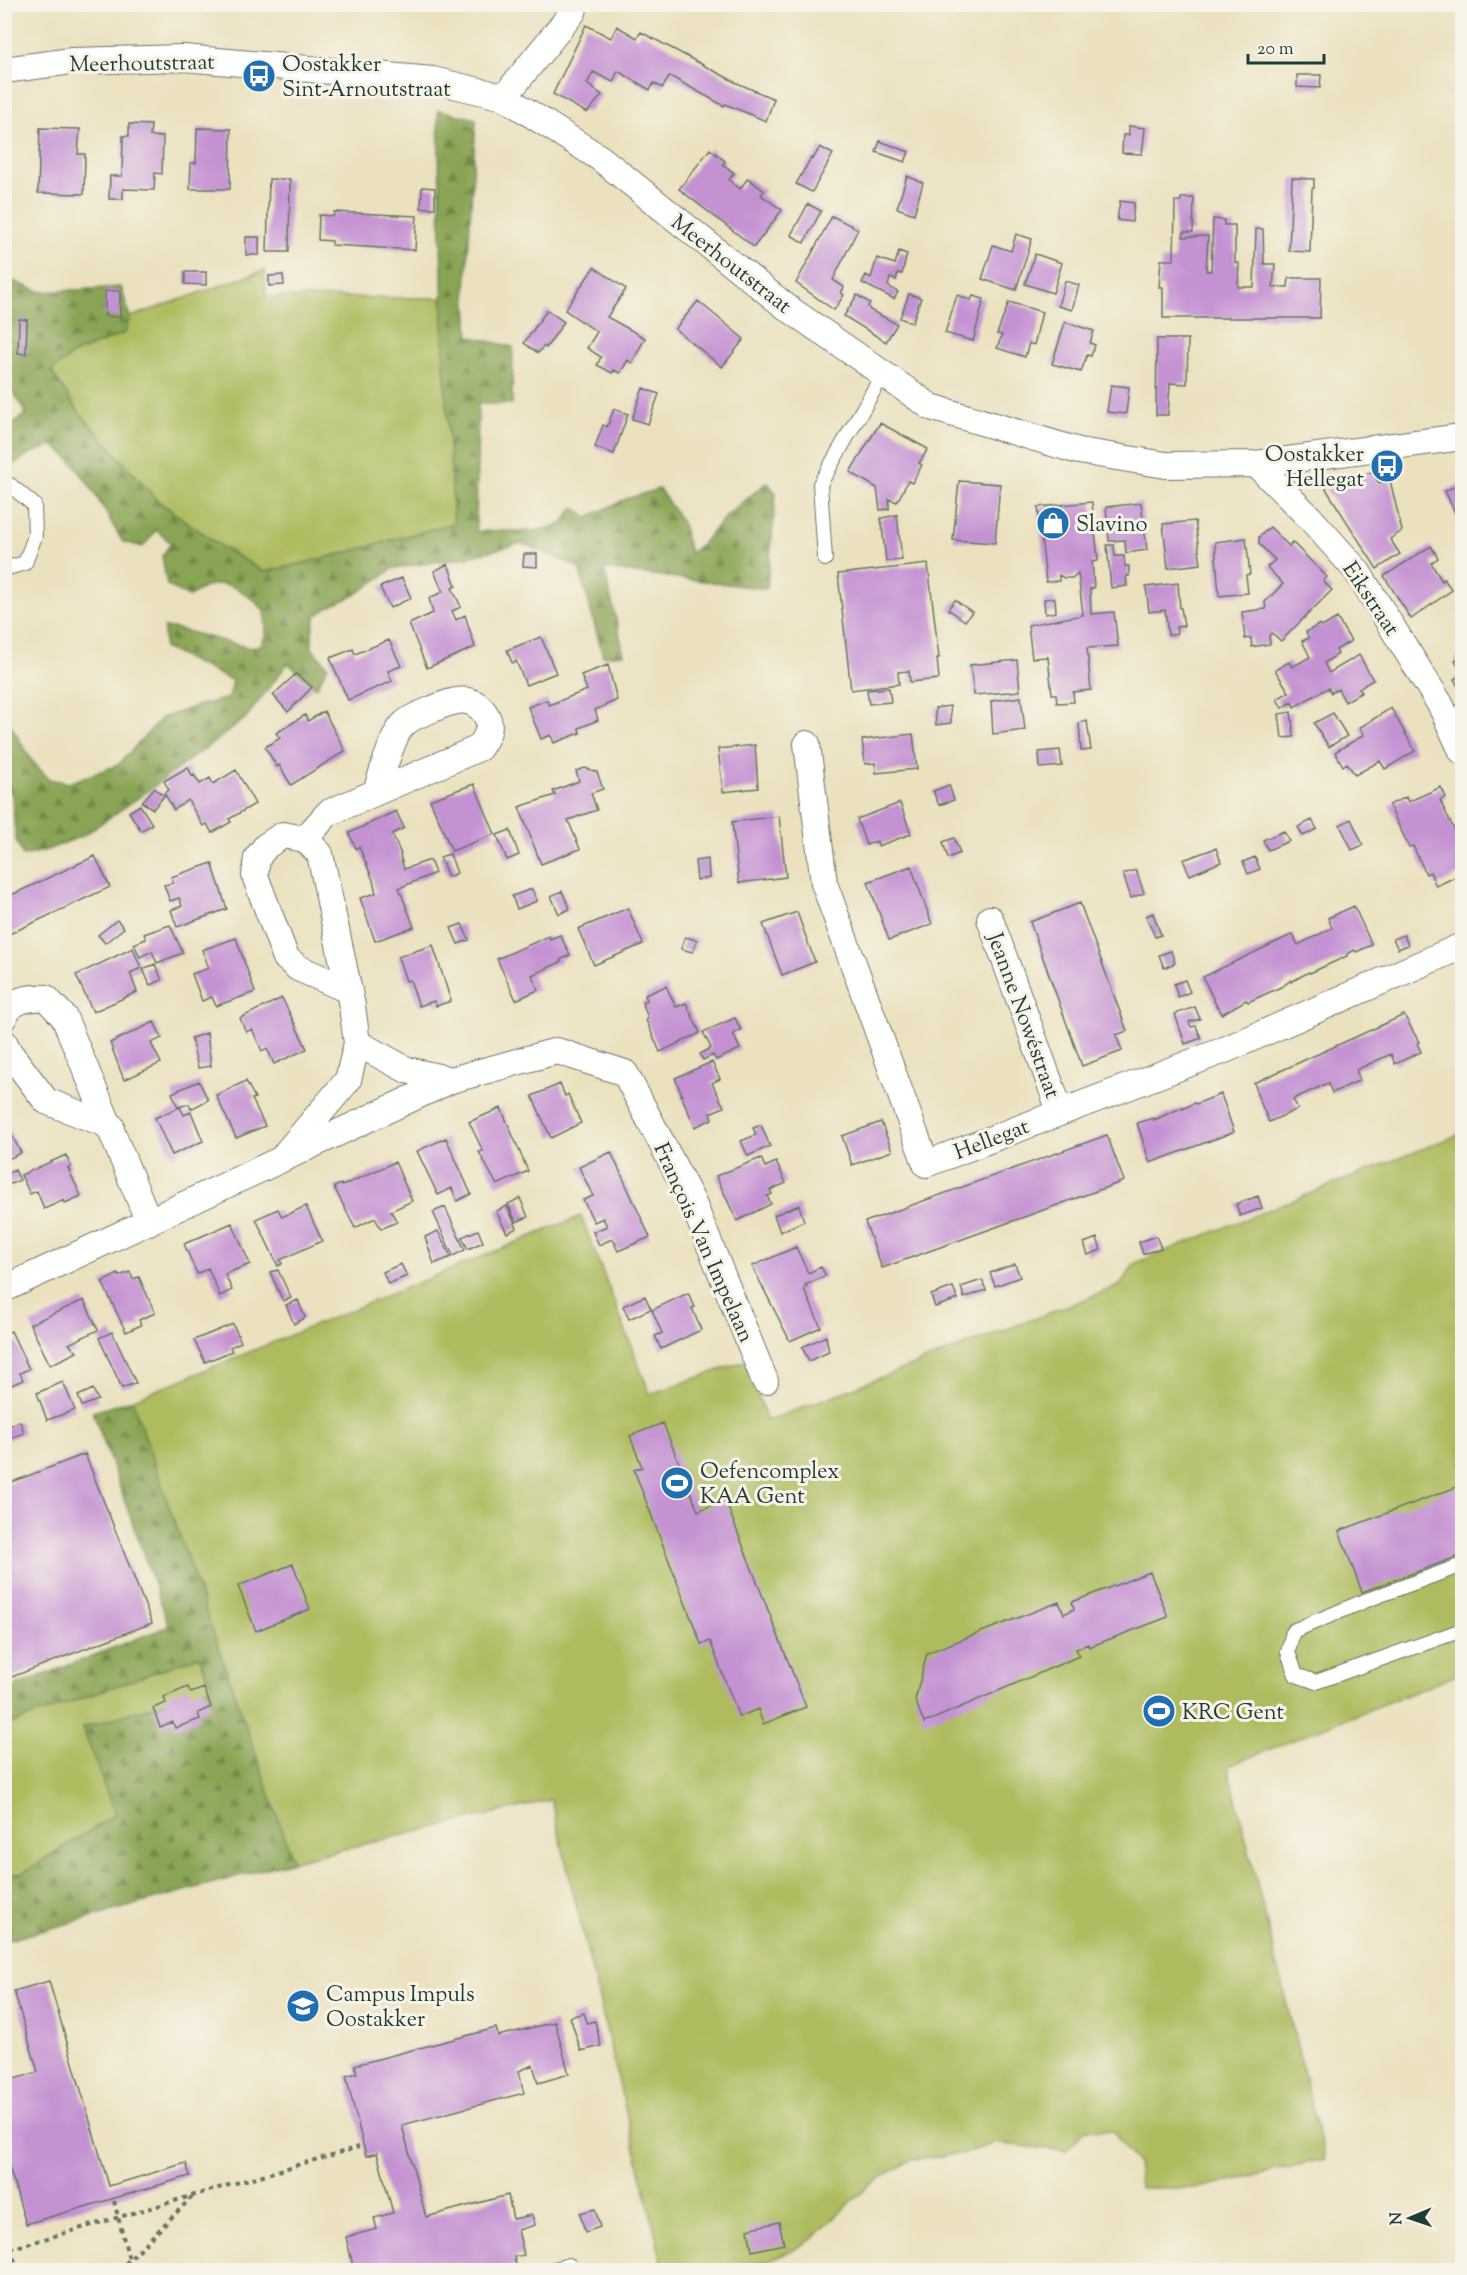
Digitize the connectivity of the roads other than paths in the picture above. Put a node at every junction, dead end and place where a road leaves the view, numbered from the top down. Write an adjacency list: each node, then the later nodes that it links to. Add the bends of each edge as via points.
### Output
1 (575, 4): 3 (street, via 573,12)
2 (4, 70): 3 (street, Meerhoutstraat, via 72,62 184,58 433,80)
3 (504, 97): 4 (street, Meerhoutstraat, via 600,158 785,306)
4 (883, 374): 6 (street, Meerhoutstraat, via 931,407 1079,451 1166,465); 8 (lane, via 820,484)
5 (1462, 437): 6 (street, Meerhoutstraat)
6 (1256, 464): 11 (street, Eikstraat, via 1357,572 1440,704)
7 (4, 485): 9 (lane, via 10,485 34,505 35,536 25,563)
8 (825, 559)
9 (4, 569)
10 (807, 744): 21 (street, Hellegat, via 824,883 926,1164)
11 (1462, 751)
12 (376, 792): 13 (street, via 328,813)
13 (305, 839): 16 (street, François Van Impelaan, via 320,854); 16 (street, via 283,835 266,846 257,858 255,876 286,958 298,968)
14 (990, 920): 21 (street, Jeanne Nowéstraat)
15 (1462, 946): 21 (street, Hellegat, via 1227,1049)
16 (348, 990): 19 (street, François Van Impelaan)
17 (4, 1017): 22 (street, via 7,1010 28,997 46,998 64,1017)
18 (4, 1042): 22 (street, via 46,1101)
19 (357, 1043): 20 (street, François Van Impelaan, via 408,1070); 23 (street, François Van Impelaan, via 348,1080)
20 (451, 1080): 23 (street, François Van Impelaan); 26 (street, François Van Impelaan, via 557,1051 625,1073 692,1201)
21 (1060, 1111)
22 (111, 1126): 24 (street)
23 (280, 1160): 24 (street, François Van Impelaan)
24 (149, 1221): 25 (street, François Van Impelaan)
25 (4, 1289)
26 (765, 1382)
27 (1462, 1565): 28 (lane, via 1293,1631 1287,1652 1296,1675 1316,1682)
28 (1462, 1630)
29 (569, 2265): 30 (lane)
30 (551, 2271)

